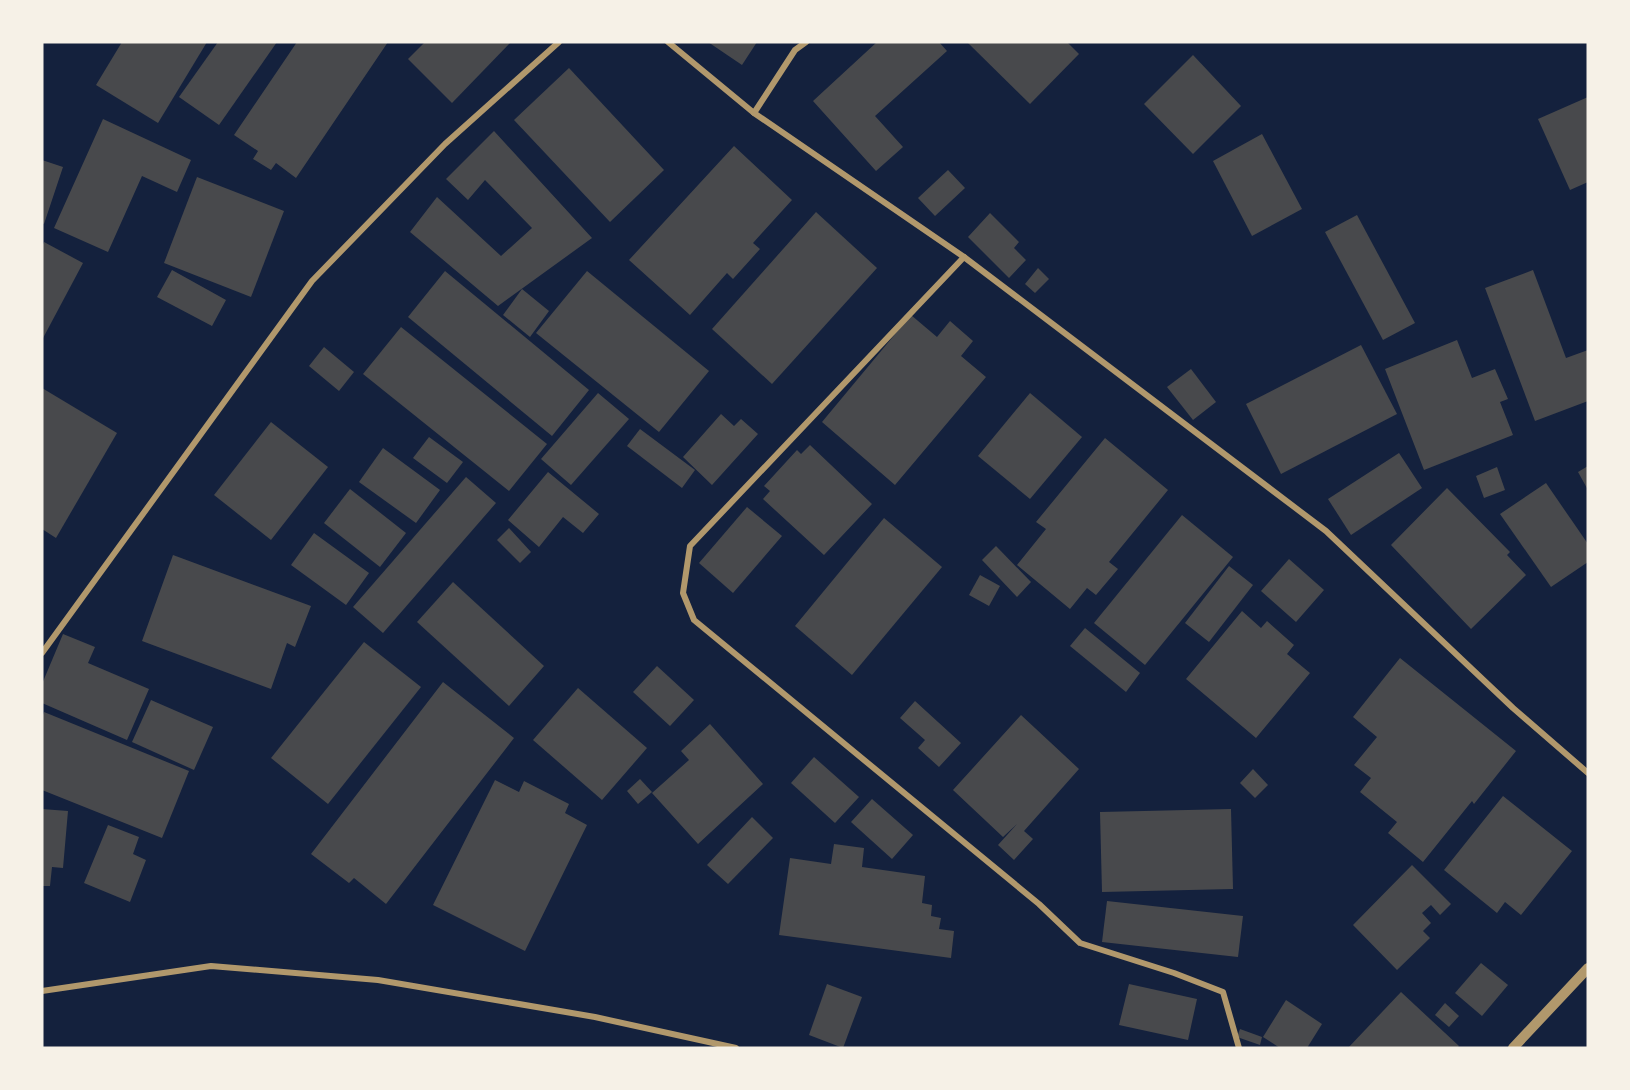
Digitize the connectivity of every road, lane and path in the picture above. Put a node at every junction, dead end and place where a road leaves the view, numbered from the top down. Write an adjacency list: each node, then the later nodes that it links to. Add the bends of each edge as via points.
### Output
1 (559, 42): 6 (street, via 445,144 312,281)
2 (668, 42): 4 (street)
3 (806, 42): 4 (street, via 795,50)
4 (754, 113): 5 (street)
5 (964, 258): 7 (street, via 1326,531 1513,708); 11 (street, via 690,546 682,593 694,620 1039,904 1080,943 1223,992)
6 (42, 653)
7 (1588, 773)
8 (1588, 968): 12 (street)
9 (42, 991): 10 (street, via 211,966 378,980 595,1017)
10 (736, 1048)
11 (1239, 1048)
12 (1513, 1048)

